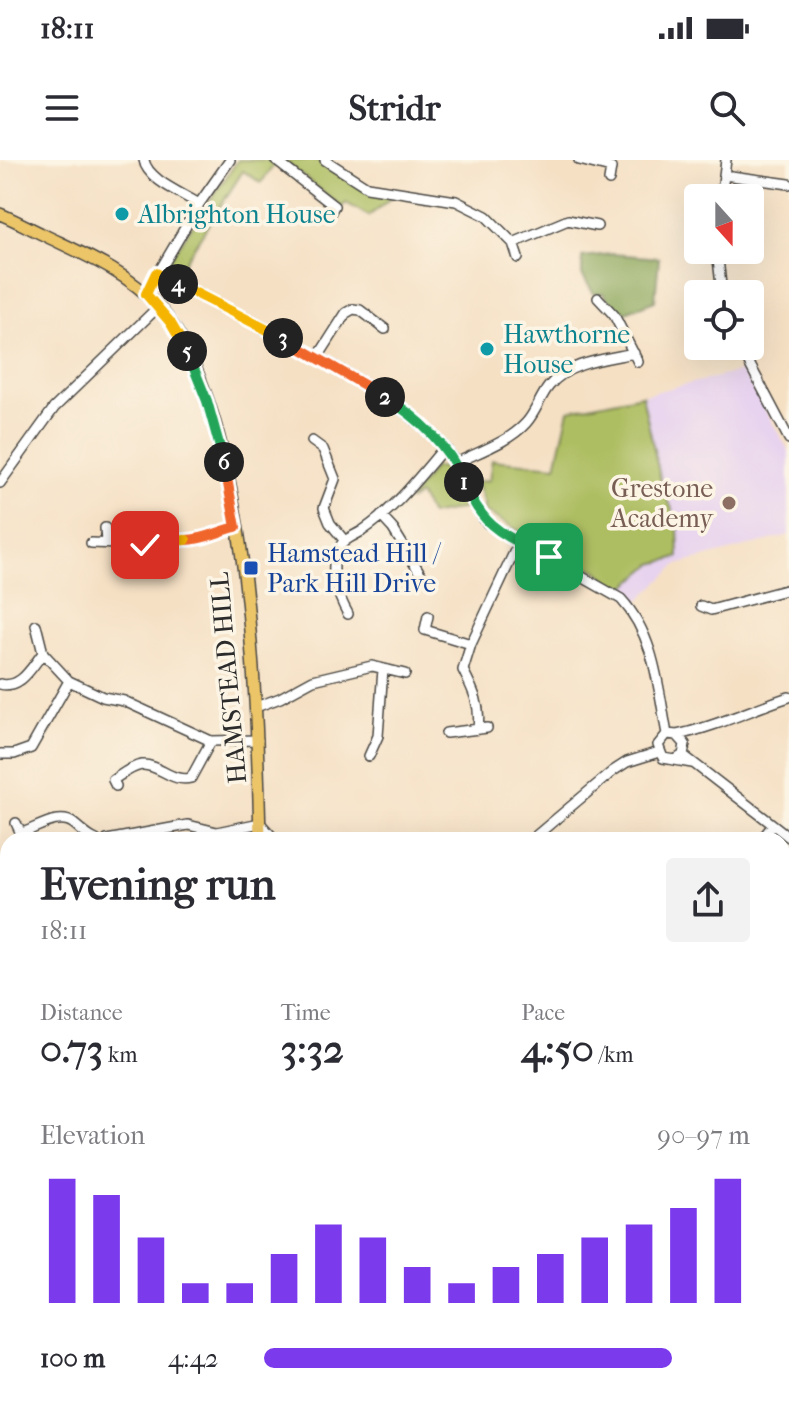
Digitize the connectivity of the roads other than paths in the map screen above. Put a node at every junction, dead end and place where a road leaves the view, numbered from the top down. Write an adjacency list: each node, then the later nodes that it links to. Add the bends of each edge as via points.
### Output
1 (144, 160): 12 (street, via 153,175)
2 (230, 160): 12 (street)
3 (275, 160): 14 (street, via 334,206)
4 (325, 160): 7 (street)
5 (579, 160): 9 (street, via 611,168)
6 (726, 160): 8 (street)
7 (337, 163): 16 (street, via 367,187 456,201 486,216)
8 (724, 175): 10 (street); 11 (street)
9 (609, 180)
10 (723, 184)
11 (789, 184)
12 (199, 204): 18 (street)
13 (0, 214): 19 (main road, HAMSTEAD HILL, via 116,273)
14 (329, 215)
15 (597, 226): 16 (street, via 568,220)
16 (513, 243): 17 (street)
17 (518, 258)
18 (156, 273): 19 (street); 23 (street)
19 (146, 294): 21 (main road, HAMSTEAD HILL)
20 (598, 298): 28 (street, via 614,315 636,357 595,361 563,373 526,423)
21 (158, 307): 29 (street, via 54,408); 31 (main road, HAMSTEAD HILL, via 190,356 207,401)
22 (385, 329): 23 (street, via 353,309)
23 (318, 357): 27 (street, via 394,403)
24 (747, 360): 25 (street)
25 (789, 439)
26 (312, 441): 33 (street, via 323,449 335,479 324,508)
27 (444, 448): 28 (street); 30 (street)
28 (456, 463): 35 (street, via 479,513)
29 (0, 483)
30 (381, 516): 33 (street); 37 (street)
31 (236, 527): 34 (street, via 194,540); 52 (main road, HAMSTEAD HILL)
32 (105, 528): 34 (street)
33 (344, 540): 39 (street, via 334,565)
34 (106, 542): 36 (street)
35 (519, 542): 45 (street); 55 (street, via 630,609 647,638)
36 (91, 543)
37 (422, 572)
38 (789, 589): 40 (street, via 711,610)
39 (341, 602): 41 (street); 42 (street)
40 (701, 606)
41 (331, 608)
42 (348, 614)
43 (428, 616): 45 (street, via 425,630)
44 (36, 625): 46 (street)
45 (471, 644): 54 (street, via 463,670 476,693 482,728)
46 (43, 653): 49 (street); 50 (street, via 20,682)
47 (383, 669): 48 (street); 52 (street, via 372,666 313,680); 61 (street, via 378,736)
48 (405, 674)
49 (69, 681): 57 (street); 59 (street, via 31,748)
50 (0, 684)
51 (789, 697): 53 (street)
52 (256, 707): 56 (main road, HAMSTEAD HILL)
53 (697, 731): 55 (street); 60 (street)
54 (446, 733)
55 (672, 735): 58 (street, via 660,741); 60 (street, via 683,740)
56 (258, 740): 57 (street); 64 (main road, HAMSTEAD HILL)
57 (211, 741): 62 (street, via 191,778 182,780 146,764 113,780)
58 (659, 752): 60 (street, via 667,760); 74 (street, via 613,771)
59 (0, 754)
60 (681, 754): 65 (street)
61 (369, 756)
62 (116, 786)
63 (16, 823): 66 (street)
64 (260, 823): 70 (street); 72 (main road, HAMSTEAD HILL); 73 (street)
65 (773, 825): 75 (street); 76 (street)
66 (20, 832)
67 (33, 832): 68 (street, via 60,818 71,820)
68 (82, 832)
69 (150, 832): 71 (street, via 188,825)
70 (217, 832)
71 (217, 832)
72 (260, 832)
73 (268, 832)
74 (541, 832)
75 (767, 832)
76 (782, 832)

